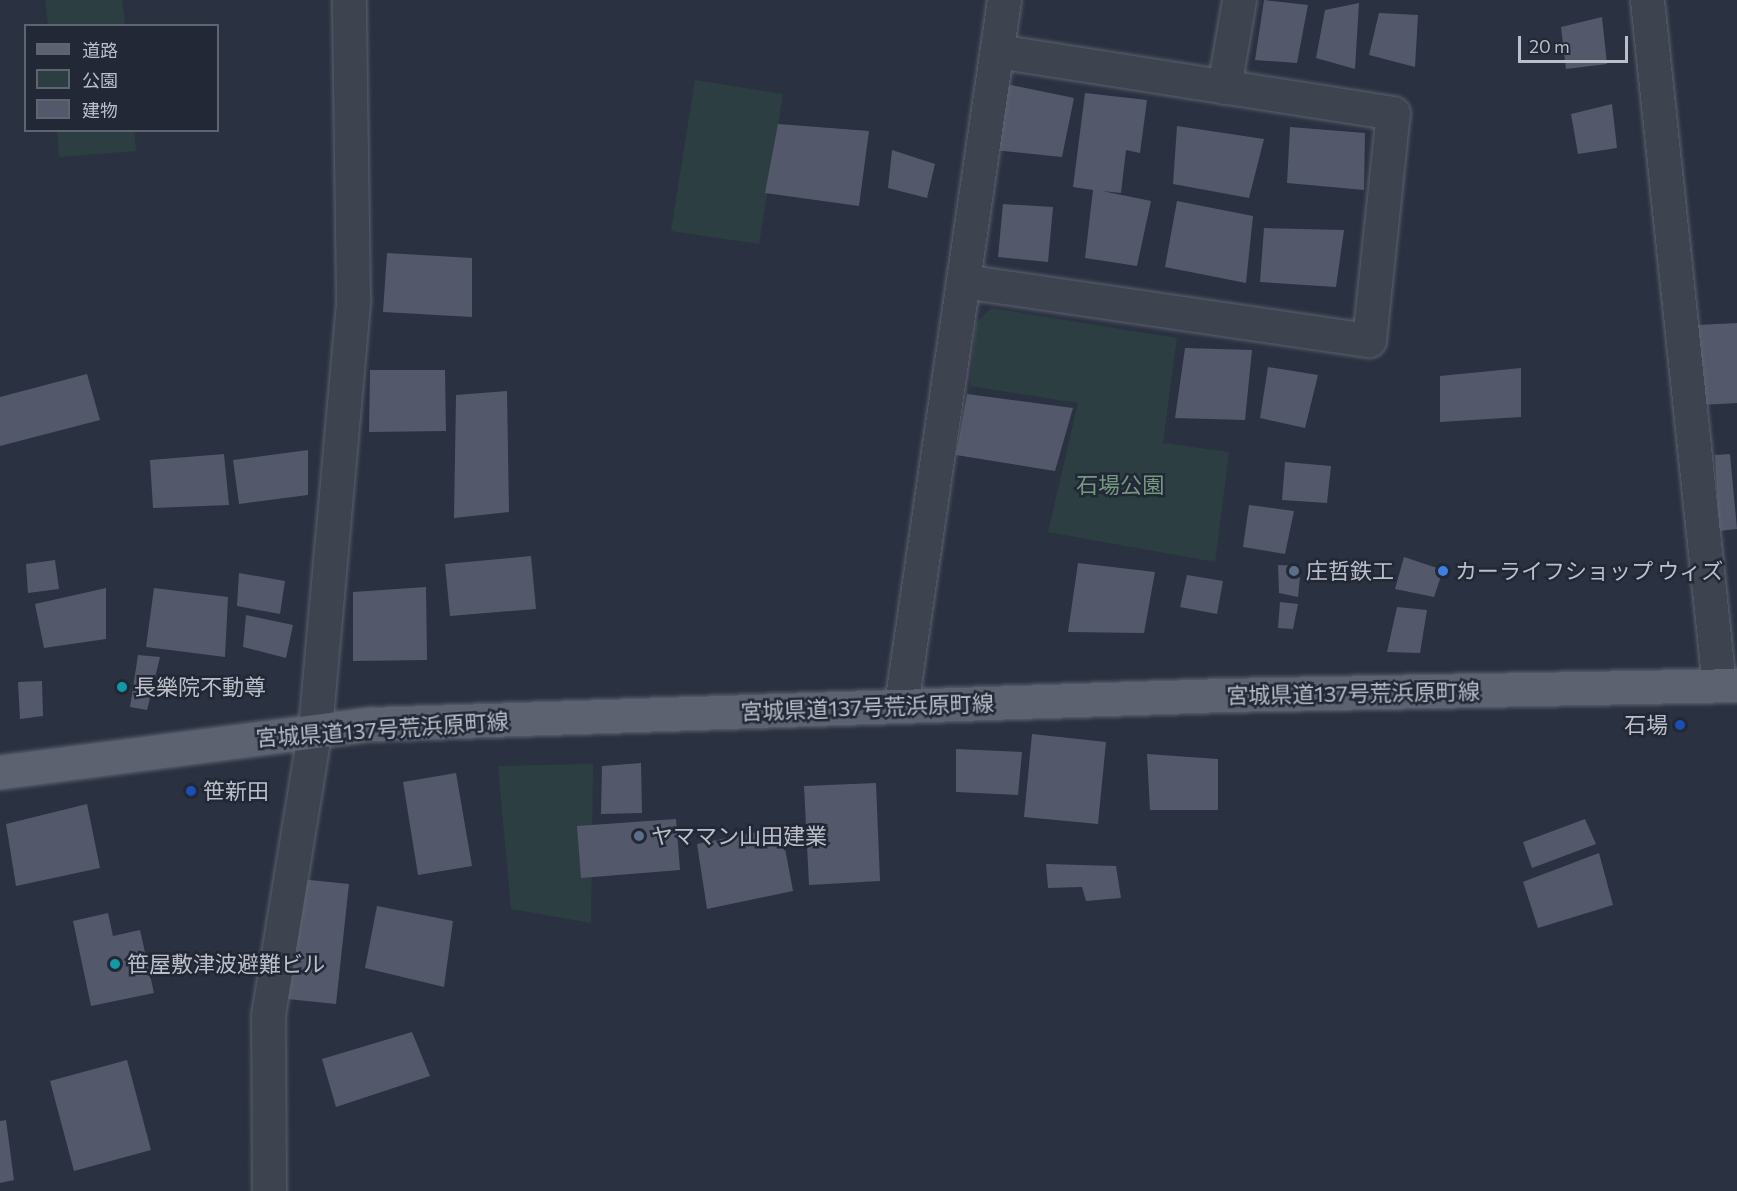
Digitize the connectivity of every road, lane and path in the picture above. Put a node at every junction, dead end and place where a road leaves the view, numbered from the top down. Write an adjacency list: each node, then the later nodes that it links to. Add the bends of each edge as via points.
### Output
1 (349, 0): 10 (street, via 353,299)
2 (1004, 0): 5 (street)
3 (1239, 0): 6 (street)
4 (1647, 0): 8 (street)
5 (997, 51): 6 (street); 7 (street)
6 (1224, 87): 7 (street, via 1393,113 1369,340)
7 (963, 281): 9 (street)
8 (1728, 685): 9 (main road, 宮城県道137号荒浜原町線)
9 (901, 705): 10 (main road, 宮城県道137号荒浜原町線)
10 (315, 729): 11 (main road, 宮城県道137号荒浜原町線); 12 (street, via 268,1015)
11 (0, 772)
12 (269, 1191)

